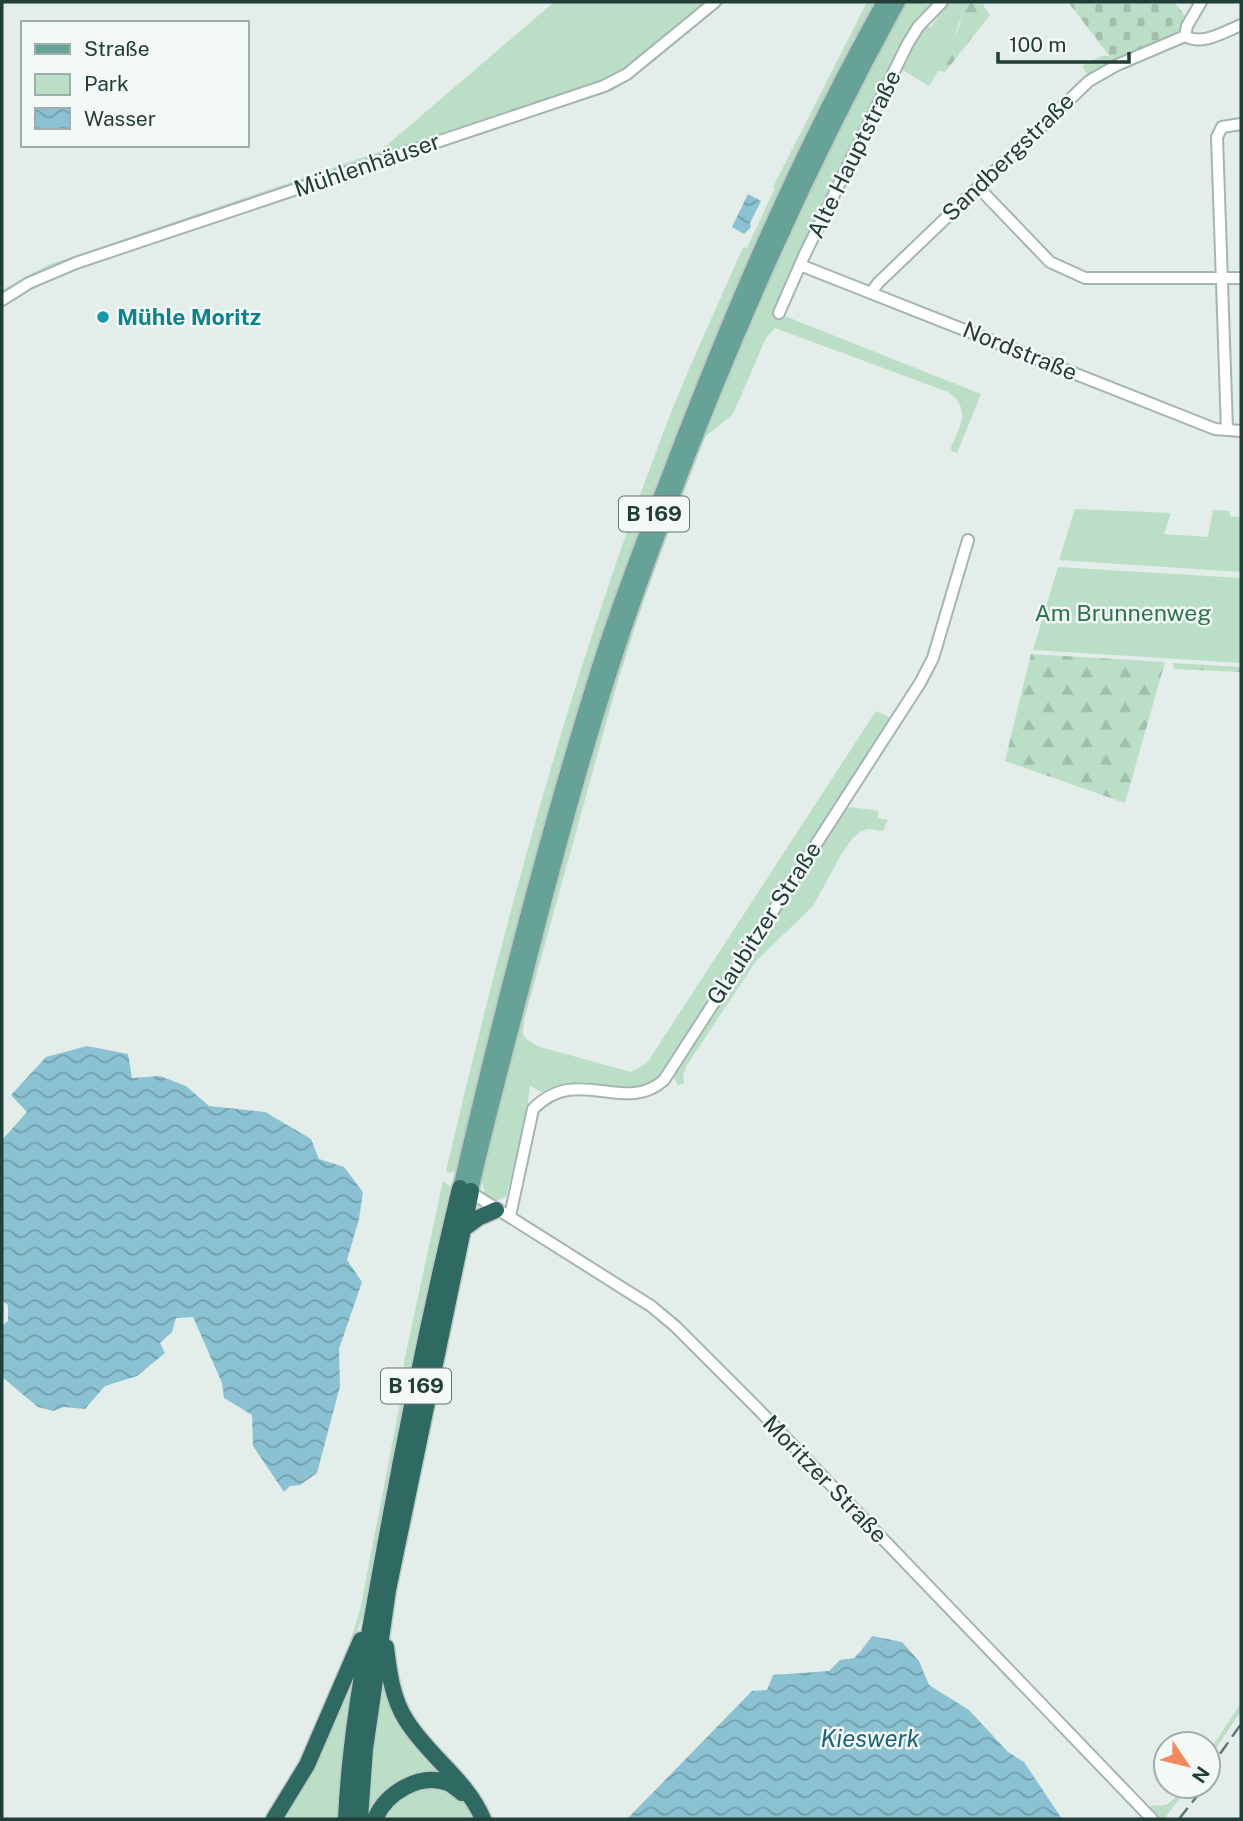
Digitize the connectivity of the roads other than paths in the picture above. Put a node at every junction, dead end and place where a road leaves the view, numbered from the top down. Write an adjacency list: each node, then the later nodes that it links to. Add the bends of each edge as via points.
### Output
1 (715, 2): 14 (street, Mühlenhäuser, via 612,83 76,263)
2 (884, 2): 19 (main road, B 169, via 745,286 638,556 559,801)
3 (898, 2): 19 (main road, B 169, via 777,243 637,592 556,852)
4 (942, 2): 10 (street, Alte Hauptstraße, via 907,45)
5 (1202, 2): 7 (street)
6 (1241, 25): 7 (street, Sandbergstraße, via 1202,40)
7 (1185, 36): 9 (street, Sandbergstraße, via 1089,81)
8 (1241, 124): 11 (street, via 1222,127 1217,137)
9 (978, 187): 11 (street, via 1050,262 1085,278); 13 (street, Sandbergstraße)
10 (800, 265): 13 (street, Nordstraße); 15 (street, Alte Hauptstraße)
11 (1223, 278): 12 (street); 16 (street)
12 (1241, 278)
13 (871, 293): 16 (street, Nordstraße, via 1215,429)
14 (2, 300)
15 (779, 313)
16 (1227, 429): 17 (street, Nordstraße)
17 (1241, 430)
18 (968, 540): 20 (street, Glaubitzer Straße, via 933,658 920,683 664,1080 645,1093 581,1088 540,1101 533,1110)
19 (466, 1190): 20 (street, Moritzer Straße); 21 (highway, B 169); 22 (highway, B 169, via 416,1384)
20 (503, 1213): 21 (highway, via 478,1218); 30 (street, Moritzer Straße, via 651,1306 675,1326)
21 (463, 1229): 23 (highway, B 169)
22 (371, 1615): 25 (highway, B 169, via 307,1765); 26 (highway, B 169)
23 (383, 1627): 24 (highway, B 169, via 391,1685 405,1719); 27 (highway, B 169)
24 (474, 1800): 28 (highway, via 447,1783 421,1782 395,1793); 29 (highway, B 169)
25 (274, 1819)
26 (346, 1819)
27 (360, 1819)
28 (375, 1819)
29 (483, 1819)
30 (1152, 1819)

